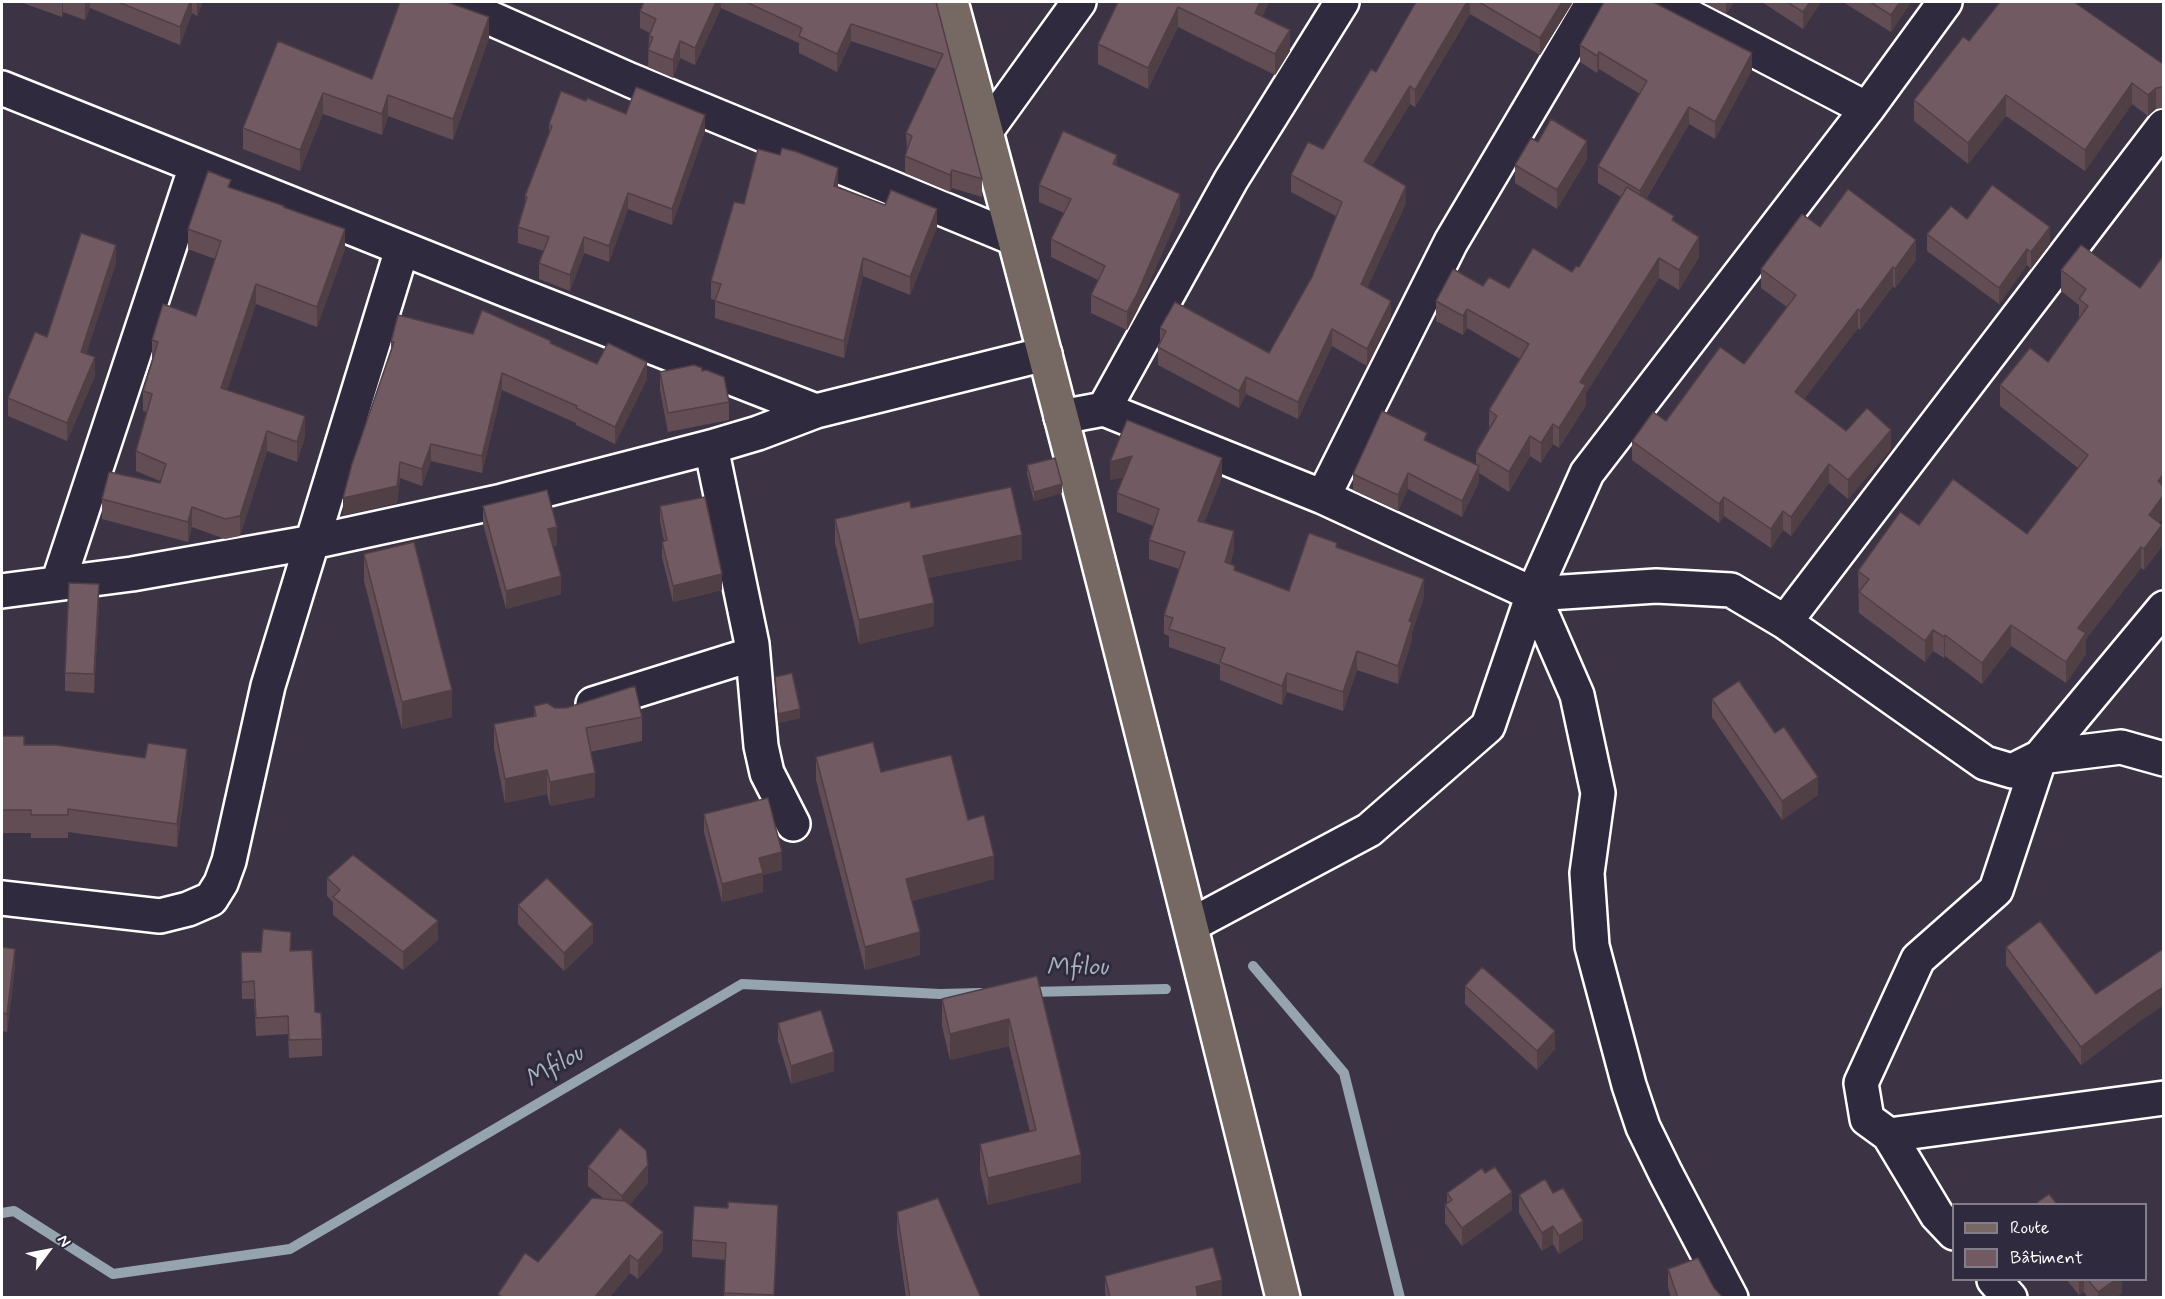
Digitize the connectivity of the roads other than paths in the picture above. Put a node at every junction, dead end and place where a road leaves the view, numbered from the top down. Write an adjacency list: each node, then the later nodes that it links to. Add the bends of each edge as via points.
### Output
1 (453, 2): 13 (street, via 630,80)
2 (951, 2): 11 (main road)
3 (1079, 2): 11 (street)
4 (1342, 2): 16 (street, via 1231,180)
5 (1593, 2): 20 (street, via 1450,242)
6 (1662, 2): 9 (street)
7 (1945, 2): 9 (street)
8 (2, 88): 12 (street)
9 (1867, 109): 24 (street, via 1587,473)
10 (2163, 126): 26 (street)
11 (986, 131): 13 (main road)
12 (196, 166): 14 (street); 22 (street)
13 (1013, 238): 15 (main road)
14 (402, 249): 17 (street); 21 (street)
15 (1045, 354): 17 (street); 18 (main road)
16 (1104, 409): 18 (street); 20 (street)
17 (816, 411): 19 (street)
18 (1061, 417): 33 (main road)
19 (711, 447): 21 (street, via 502,501); 27 (street)
20 (1323, 497): 24 (street)
21 (314, 542): 22 (street); 32 (street, via 268,686 229,861 211,899 159,916)
22 (58, 583): 23 (street)
23 (2, 591)
24 (1533, 594): 26 (street, via 1656,585 1731,590); 33 (street, via 1488,726 1369,830); 39 (street, via 1577,695 1598,793 1587,873 1592,946 1629,1085 1643,1127)
25 (2163, 608): 29 (street)
26 (1785, 622): 29 (street, via 1986,763 2012,771)
27 (753, 654): 28 (street); 31 (street, via 767,773)
28 (560, 714)
29 (2040, 757): 30 (street, via 2121,747); 35 (street, via 1996,890 1918,959 1861,1083 1867,1119)
30 (2163, 759)
31 (793, 824)
32 (2, 898)
33 (1191, 925): 38 (main road)
34 (2163, 1098): 35 (street)
35 (1889, 1135): 36 (street, via 1937,1215)
36 (1952, 1232)
37 (1995, 1281): 40 (street)
38 (1283, 1298)
39 (1731, 1298)
40 (2010, 1298)

